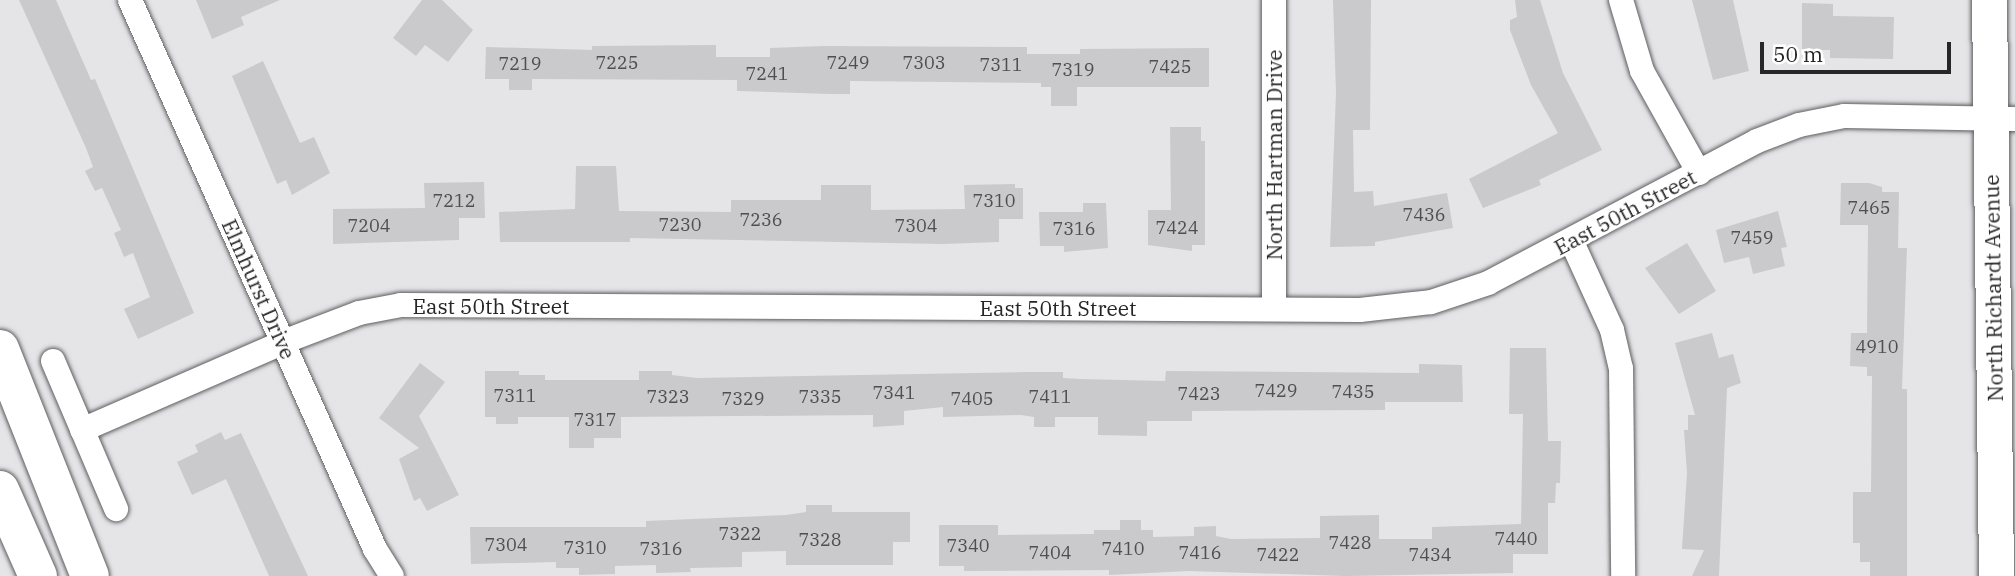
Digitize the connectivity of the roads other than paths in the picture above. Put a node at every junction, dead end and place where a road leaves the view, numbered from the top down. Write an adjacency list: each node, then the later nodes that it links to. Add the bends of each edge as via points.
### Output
1 (130, 0): 9 (street, Elmhurst Drive)
2 (1274, 0): 8 (street, North Hartman Drive)
3 (1621, 0): 6 (street, via 1642,71)
4 (1989, 0): 5 (street, North Richardt Avenue)
5 (2003, 119): 6 (street, East 50th Street, via 1821,119 1778,132); 19 (street, North Richardt Avenue)
6 (1699, 173): 7 (street, East 50th Street)
7 (1571, 240): 8 (street, East 50th Street, via 1488,283 1431,302 1360,310); 18 (street, via 1612,330 1621,368)
8 (1274, 309): 9 (street, East 50th Street, via 401,305 359,313)
9 (283, 342): 12 (street, East 50th Street); 17 (street, Elmhurst Drive, via 375,549)
10 (0, 349): 16 (highway)
11 (53, 361): 12 (street)
12 (82, 430): 14 (street)
13 (0, 490): 15 (highway)
14 (116, 509)
15 (38, 576)
16 (90, 576)
17 (393, 576)
18 (1623, 576)
19 (1996, 576)

